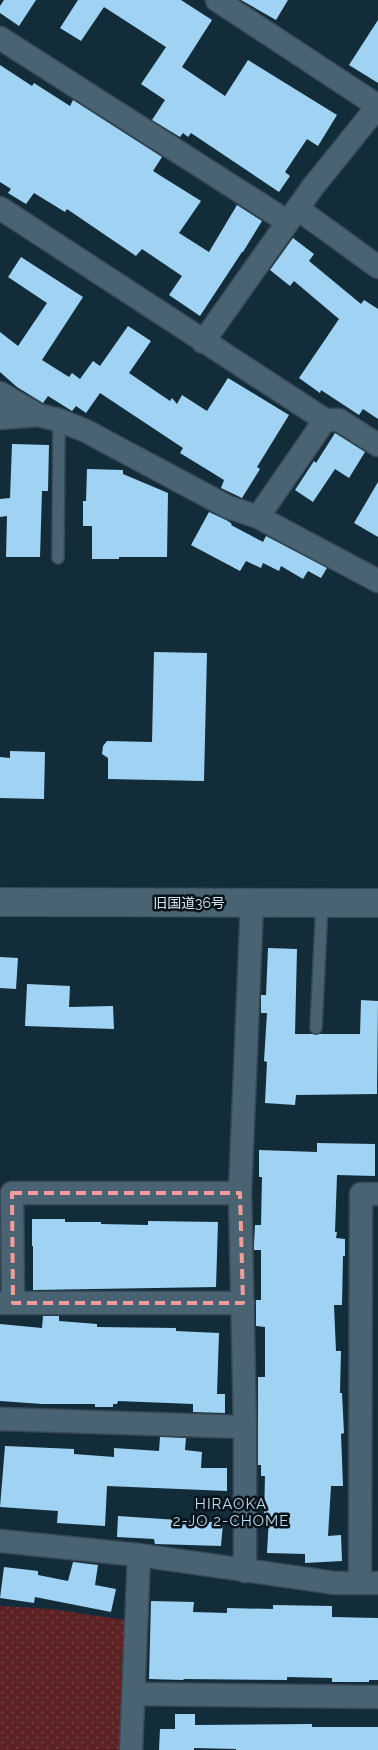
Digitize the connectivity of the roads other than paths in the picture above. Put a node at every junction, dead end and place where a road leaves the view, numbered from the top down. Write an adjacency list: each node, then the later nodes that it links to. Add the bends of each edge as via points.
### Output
1 (217, 0): 3 (street)
2 (0, 38): 5 (street)
3 (378, 106): 5 (street)
4 (0, 208): 7 (street)
5 (293, 215): 6 (street); 7 (street)
6 (378, 267)
7 (203, 342): 11 (street)
8 (0, 393): 9 (street)
9 (48, 417): 10 (street); 13 (street, via 86,432 228,507); 14 (lane)
10 (0, 418)
11 (325, 420): 12 (street, via 339,420); 13 (street)
12 (378, 445)
13 (258, 517): 15 (street)
14 (58, 558)
15 (378, 581)
16 (0, 902): 17 (street, 旧国道36号)
17 (252, 903): 18 (street, 旧国道36号); 21 (street)
18 (322, 903): 19 (street, 旧国道36号); 20 (lane)
19 (378, 903)
20 (316, 1028)
21 (240, 1193): 22 (street); 25 (street)
22 (6, 1194): 24 (street)
23 (378, 1194): 31 (street, via 361,1194)
24 (6, 1303): 25 (street)
25 (243, 1303): 27 (street)
26 (0, 1419): 27 (street)
27 (245, 1427): 30 (street)
28 (0, 1541): 29 (street)
29 (139, 1555): 30 (street); 32 (street)
30 (245, 1571): 31 (street, via 335,1583)
31 (369, 1583)
32 (134, 1694): 33 (street); 34 (street)
33 (378, 1697)
34 (131, 1750)

